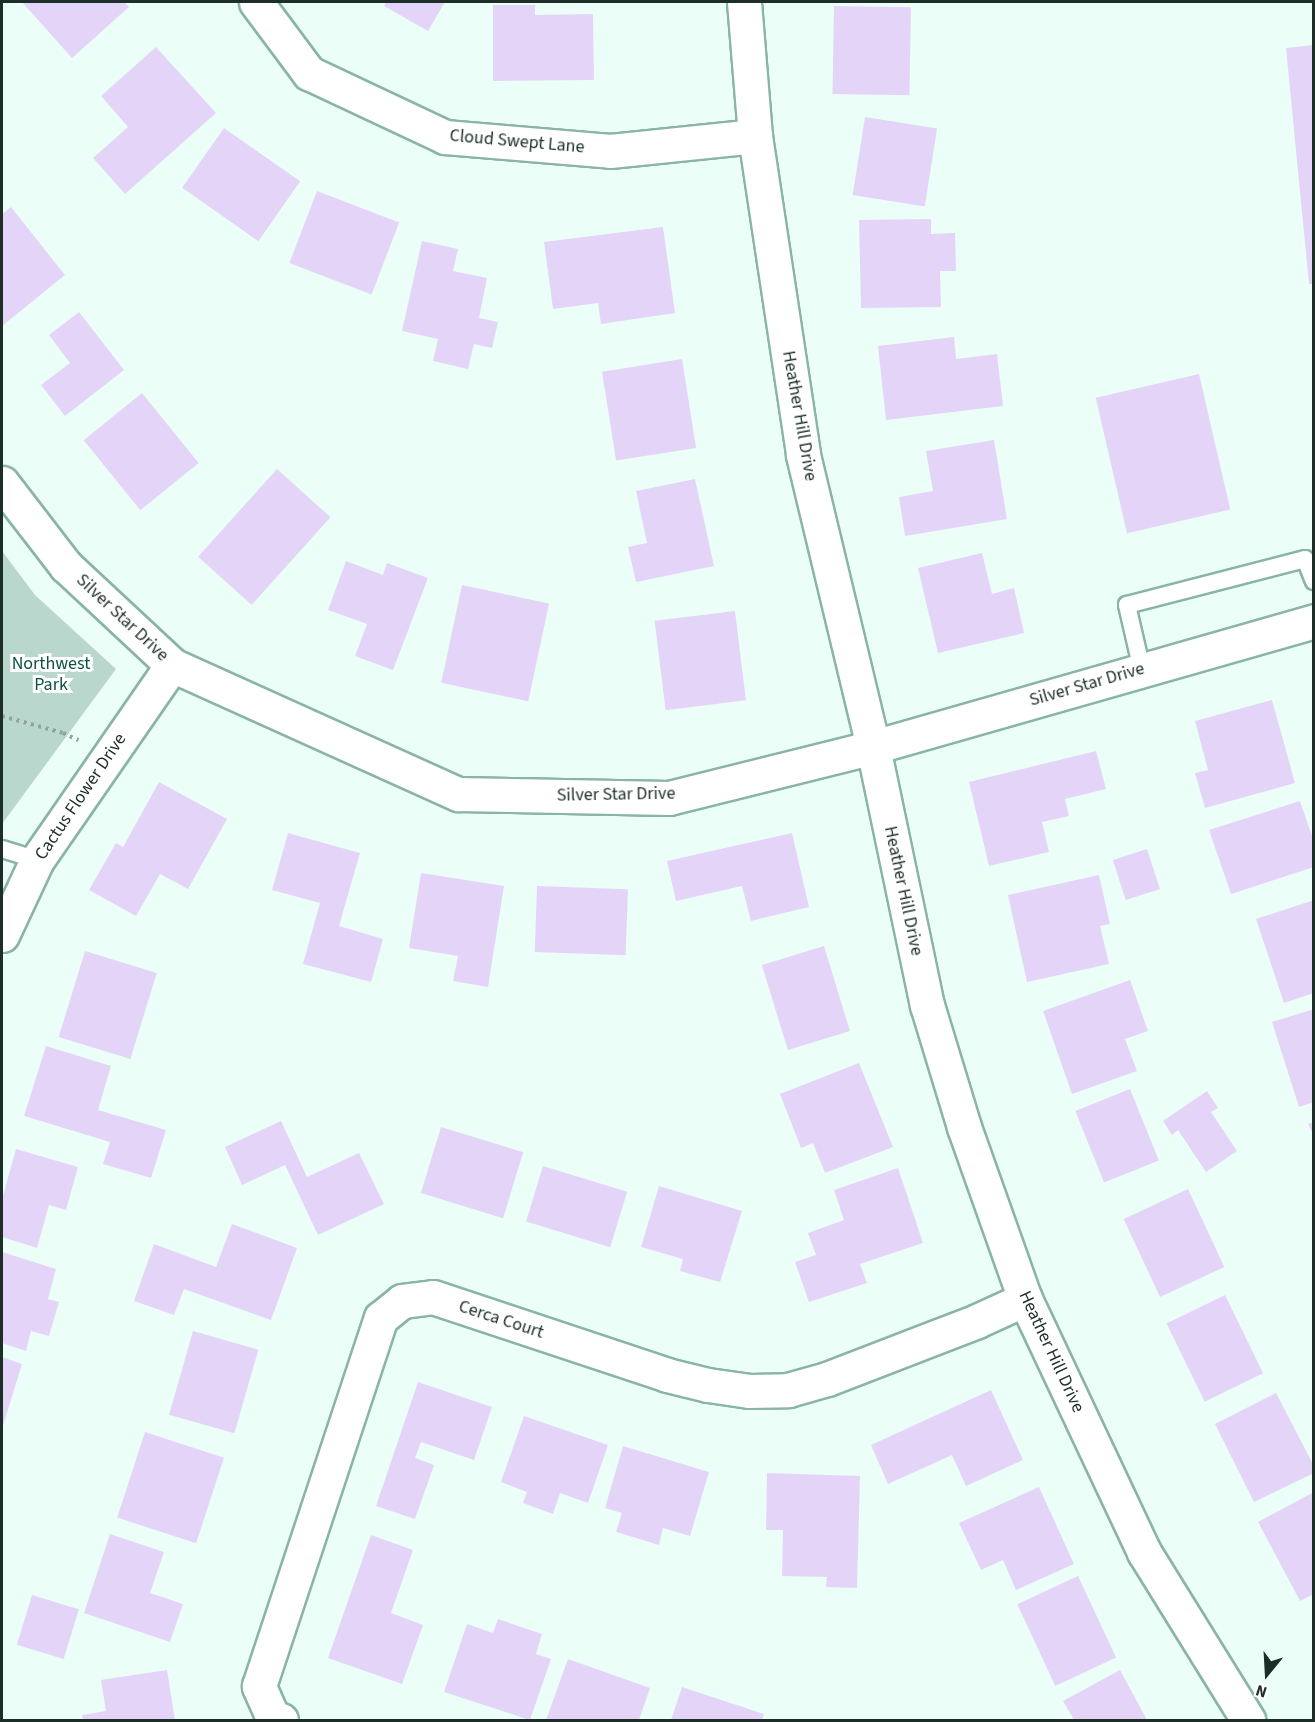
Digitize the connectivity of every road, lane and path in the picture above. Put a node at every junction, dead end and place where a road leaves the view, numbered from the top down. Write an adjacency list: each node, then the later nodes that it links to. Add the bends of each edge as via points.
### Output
1 (256, 2): 3 (street, Cloud Swept Lane, via 309,73 445,137 610,151)
2 (744, 2): 3 (street, Heather Hill Drive)
3 (755, 135): 11 (street, Heather Hill Drive, via 803,455)
4 (2, 483): 8 (street, Silver Star Drive, via 66,566)
5 (1309, 558): 6 (lane); 9 (lane, via 1127,604)
6 (1314, 581)
7 (1314, 621): 9 (street, Silver Star Drive)
8 (172, 665): 11 (street, Silver Star Drive, via 458,794 669,798); 12 (street, Cactus Flower Drive)
9 (1142, 670): 11 (street, Silver Star Drive)
10 (2, 716): 12 (path, via 63,733)
11 (873, 747): 16 (street, Heather Hill Drive, via 927,1005 964,1127)
12 (110, 754): 14 (street, Cactus Flower Drive)
13 (2, 849): 14 (lane)
14 (37, 860): 15 (street, Cactus Flower Drive)
15 (2, 935)
16 (1025, 1299): 17 (street, Cerca Court, via 827,1379 788,1390 749,1391 667,1375 433,1297 402,1301 381,1318 260,1686); 18 (street, Heather Hill Drive, via 1144,1552)
17 (277, 1719)
18 (1248, 1720)

